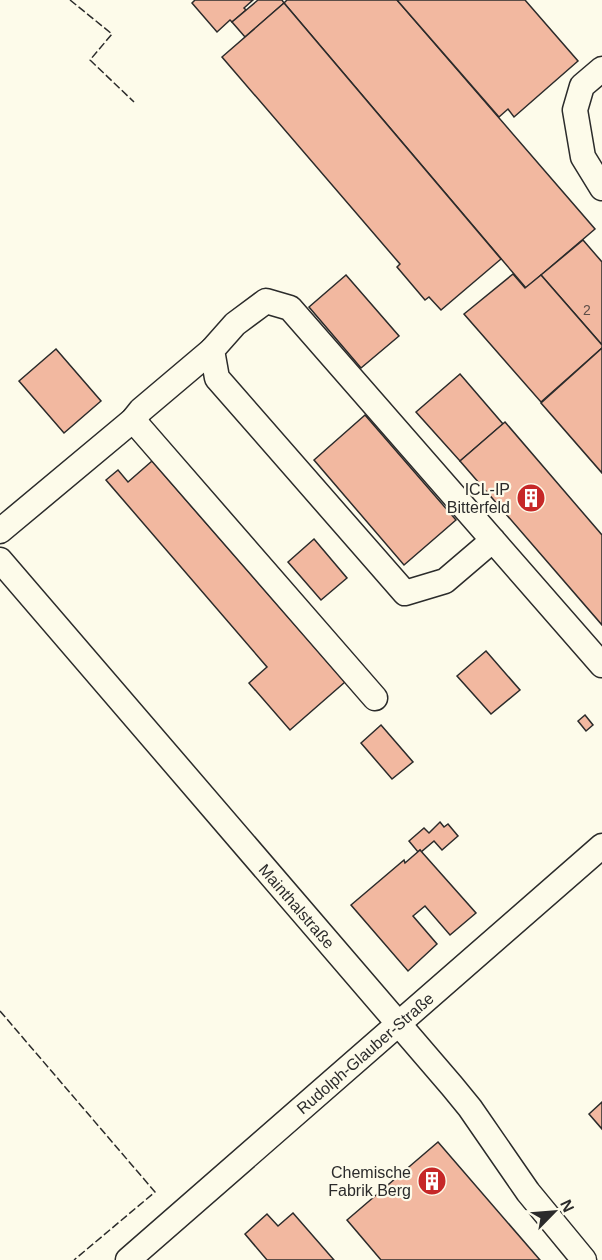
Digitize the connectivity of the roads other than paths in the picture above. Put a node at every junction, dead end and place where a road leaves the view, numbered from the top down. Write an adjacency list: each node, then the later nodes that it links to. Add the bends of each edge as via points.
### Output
1 (602, 69): 2 (street, via 582,86 575,110 583,157)
2 (602, 188)
3 (212, 350): 4 (street); 6 (street, via 235,324 266,301 290,308); 6 (street, via 217,378 405,593 445,580)
4 (133, 420): 5 (street); 9 (street)
5 (0, 531)
6 (493, 540): 8 (street)
7 (0, 560): 11 (street, Mainthalstraße)
8 (602, 665)
9 (375, 698)
10 (602, 846): 11 (street, Rudolph-Glauber-Straße)
11 (399, 1024): 12 (street, Rudolph-Glauber-Straße); 13 (street, Mainthalstraße, via 470,1108 528,1192)
12 (128, 1260)
13 (584, 1260)

